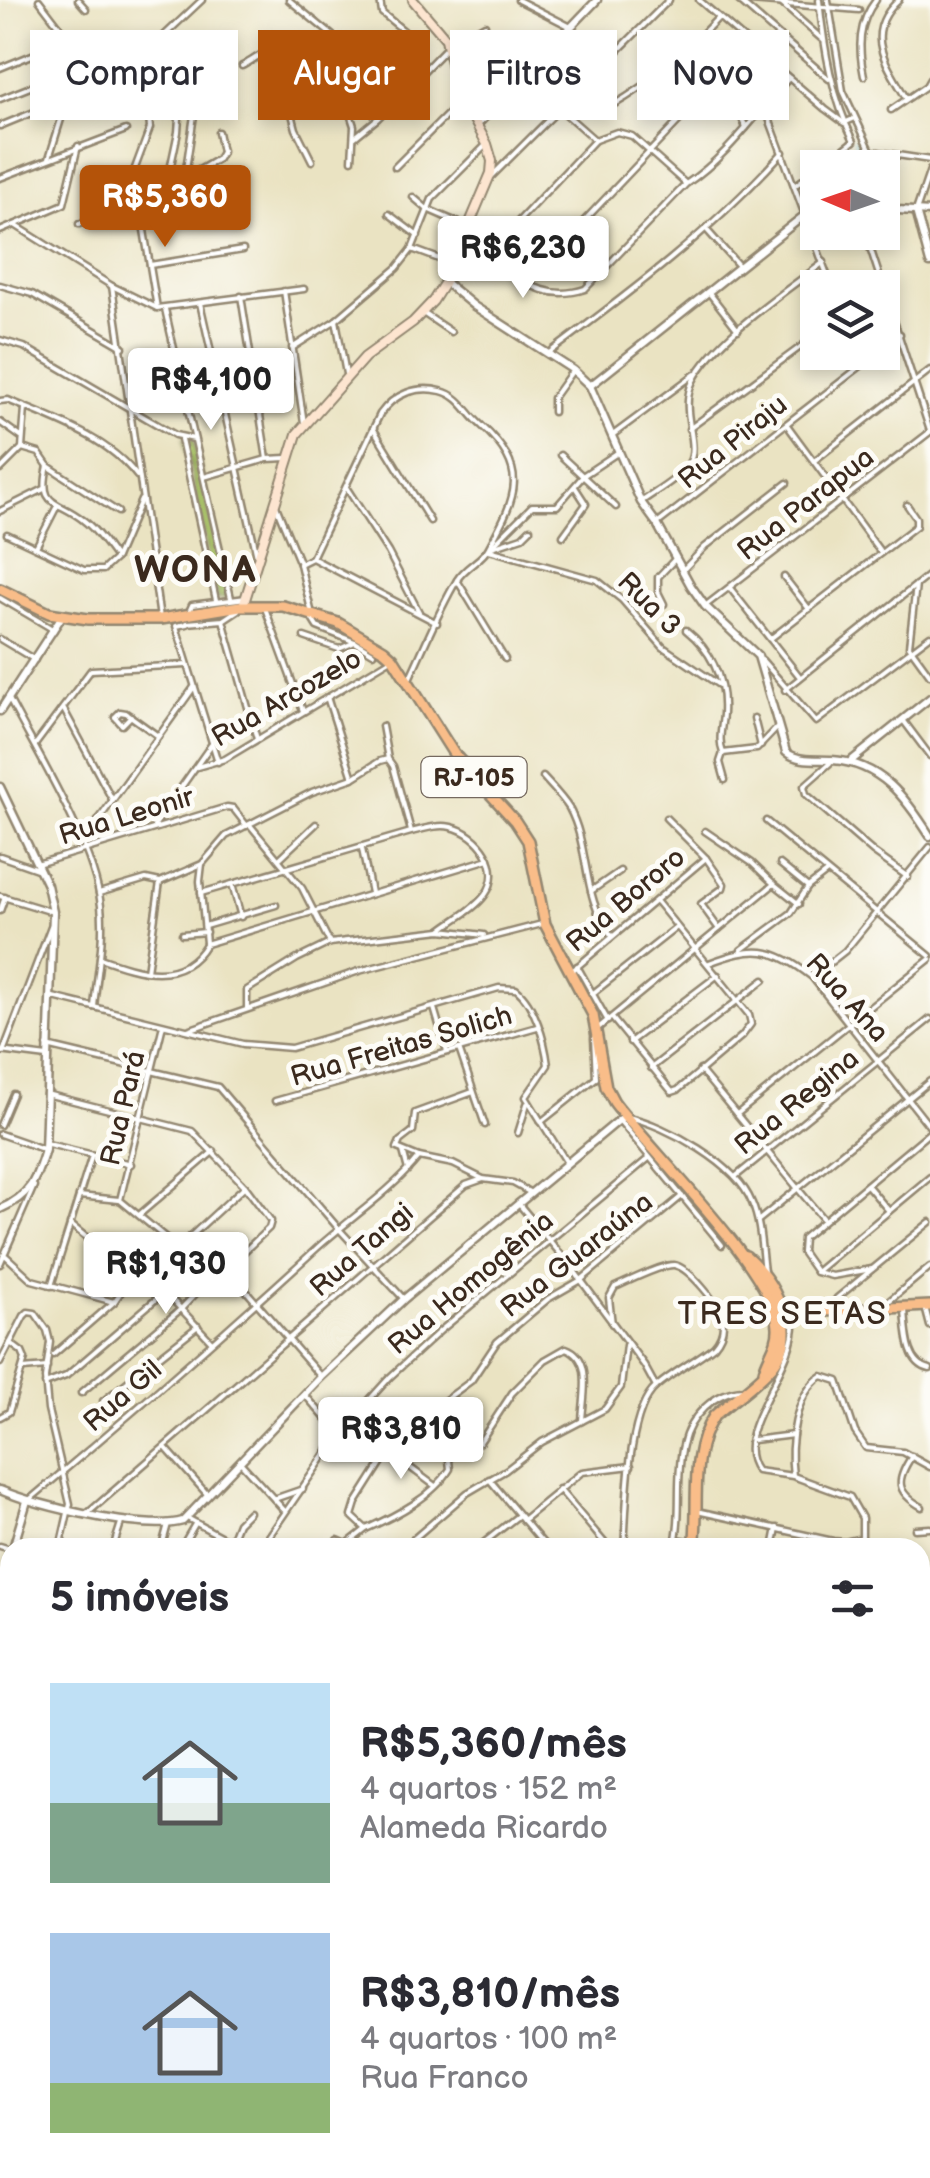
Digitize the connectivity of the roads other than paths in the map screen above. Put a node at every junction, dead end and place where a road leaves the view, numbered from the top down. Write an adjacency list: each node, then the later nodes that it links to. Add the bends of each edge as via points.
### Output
1 (39, 0): 25 (street)
2 (78, 0): 18 (street)
3 (202, 0): 26 (street)
4 (289, 0): 27 (street)
5 (380, 0): 28 (street, via 381,12)
6 (518, 0): 24 (street)
7 (597, 0): 24 (street)
8 (669, 0): 36 (street)
9 (699, 0): 22 (street)
10 (738, 0): 15 (street); 32 (street)
11 (819, 0): 19 (street)
12 (828, 0): 20 (street)
13 (876, 0): 42 (street, via 860,35)
14 (899, 0): 47 (street, via 881,21 879,36)
15 (752, 1): 17 (street)
16 (419, 2): 35 (main road)
17 (782, 4): 19 (street); 33 (street)
18 (86, 8)
19 (820, 8): 20 (street); 33 (street)
20 (829, 8): 21 (street); 52 (street)
21 (859, 10)
22 (718, 18): 30 (street); 31 (street)
23 (484, 25): 35 (street)
24 (571, 27): 29 (street)
25 (62, 30)
26 (172, 30)
27 (329, 30)
28 (403, 30)
29 (568, 30)
30 (706, 30)
31 (732, 30)
32 (772, 30)
33 (826, 43): 45 (street)
34 (789, 44): 45 (street)
35 (448, 45): 38 (main road); 73 (street)
36 (617, 51)
37 (30, 56): 41 (street)
38 (450, 56)
39 (258, 58): 40 (street)
40 (242, 66)
41 (0, 68)
42 (864, 76)
43 (789, 78): 67 (street)
44 (930, 79): 47 (street)
45 (831, 80): 67 (street)
46 (30, 87): 48 (street)
47 (906, 98): 49 (street)
48 (0, 99)
49 (892, 110)
50 (450, 113): 86 (street)
51 (30, 114): 69 (street)
52 (854, 119): 67 (street); 82 (street, via 871,151)
53 (63, 120): 80 (street)
54 (149, 120): 98 (street)
55 (179, 120): 92 (street)
56 (193, 120): 89 (street)
57 (294, 120): 83 (street)
58 (350, 120): 73 (street)
59 (474, 120): 68 (main road)
60 (482, 120): 68 (street)
61 (549, 120): 85 (street)
62 (572, 120): 74 (street)
63 (680, 120): 78 (street)
64 (743, 120): 70 (street)
65 (752, 120): 70 (street)
66 (770, 120): 79 (street)
67 (845, 122): 77 (street, via 854,141)
68 (477, 125): 75 (main road)
69 (0, 126)
70 (746, 128): 93 (street)
71 (126, 130): 76 (street)
72 (218, 132): 89 (street, via 220,156)
73 (355, 137): 81 (street)
74 (595, 140): 78 (street, via 617,132); 123 (street, via 510,230 506,266)
75 (487, 144): 84 (main road); 100 (street)
76 (78, 146): 80 (street); 107 (street, via 64,204)
77 (842, 150)
78 (650, 152): 93 (street); 123 (street)
79 (783, 152): 94 (street); 110 (street)
80 (50, 158): 88 (street)
81 (352, 160)
82 (930, 160)
83 (312, 161)
84 (492, 161): 85 (street); 90 (main road)
85 (503, 166): 90 (street)
86 (395, 167)
87 (930, 170): 102 (street)
88 (0, 178)
89 (185, 178): 92 (street)
90 (489, 180): 109 (main road)
91 (800, 182): 94 (street)
92 (167, 184): 97 (street)
93 (686, 184): 123 (street, via 585,288 564,293)
94 (796, 185): 96 (street)
95 (414, 197): 100 (street)
96 (800, 197)
97 (139, 200): 98 (street); 105 (street)
98 (126, 205): 108 (street)
99 (227, 205): 105 (street)
100 (427, 209): 109 (street); 112 (street)
101 (900, 211): 102 (street)
102 (916, 212): 103 (street); 117 (street)
103 (930, 212)
104 (388, 214): 112 (street)
105 (144, 218): 119 (street)
106 (800, 219): 120 (street)
107 (15, 224): 111 (street); 125 (street)
108 (80, 224)
109 (466, 226): 118 (main road)
110 (706, 229): 120 (street); 142 (street)
111 (0, 230)
112 (418, 236): 113 (street)
113 (412, 249): 118 (street); 134 (street)
114 (242, 250): 119 (street)
115 (820, 250): 116 (street)
116 (824, 262): 121 (street); 135 (street)
117 (930, 263)
118 (452, 264): 122 (main road)
119 (150, 265): 131 (street)
120 (738, 266): 127 (street)
121 (826, 270)
122 (445, 282): 133 (main road); 142 (street)
123 (526, 283)
124 (0, 284): 140 (street, via 22,289)
125 (112, 286): 131 (street); 140 (street)
126 (304, 290): 128 (street)
127 (706, 290): 135 (street); 149 (street)
128 (284, 291): 129 (street); 141 (street)
129 (241, 296): 130 (street); 169 (street)
130 (200, 303): 132 (street); 173 (street)
131 (157, 308): 132 (street)
132 (165, 309): 163 (street)
133 (423, 313): 136 (street); 147 (main road)
134 (336, 320): 141 (street); 147 (street)
135 (738, 330): 146 (street)
136 (450, 332)
137 (900, 334): 148 (street)
138 (0, 340): 152 (street, via 24,347)
139 (800, 347): 158 (street)
140 (123, 348): 152 (street)
141 (292, 348): 155 (street)
142 (548, 353): 143 (street)
143 (573, 370): 149 (street); 153 (street, via 553,398)
144 (857, 370): 156 (street, Rua Piraju)
145 (930, 370): 148 (street)
146 (699, 372): 158 (street, via 687,396); 160 (street)
147 (346, 377): 155 (main road)
148 (916, 382): 159 (street); 170 (street)
149 (590, 386): 160 (street)
150 (0, 401): 151 (street)
151 (26, 408): 161 (street); 177 (street, via 115,453)
152 (131, 410): 162 (street); 177 (street)
153 (553, 412)
154 (0, 422): 161 (street)
155 (304, 423): 168 (main road)
156 (787, 425): 170 (street); 192 (street, Rua Piraju)
157 (373, 428): 179 (street); 191 (street); 199 (street, via 389,403 416,389 462,402 493,435 516,482)
158 (689, 430): 185 (street, via 689,463)
159 (930, 431): 182 (street, Rua Parapua)
160 (614, 434): 165 (street)
161 (21, 437): 164 (street)
162 (181, 438): 163 (street); 215 (street)
163 (194, 438): 176 (street)
164 (22, 448): 171 (street); 172 (street)
165 (619, 451): 175 (street); 185 (street)
166 (0, 455): 171 (street)
167 (560, 455): 175 (street)
168 (288, 458): 169 (street); 184 (main road)
169 (267, 460): 173 (street)
170 (814, 461): 182 (street)
171 (8, 462): 174 (street)
172 (48, 466): 181 (street); 190 (street)
173 (236, 469): 176 (street); 194 (street)
174 (0, 470)
175 (584, 475): 180 (street); 188 (street)
176 (204, 477): 214 (street)
177 (140, 480): 183 (street)
178 (787, 484): 206 (street)
179 (346, 486): 203 (street); 221 (street)
180 (574, 486): 197 (street, via 586,504); 199 (street, via 558,504 535,504)
181 (44, 489): 187 (street); 189 (street)
182 (842, 498): 200 (street); 211 (street, Rua Parapua)
183 (142, 500): 202 (street); 224 (street)
184 (274, 502): 196 (main road); 205 (street)
185 (641, 502): 192 (street)
186 (908, 505): 200 (street, via 916,526)
187 (57, 506): 198 (street); 202 (street, via 86,522)
188 (616, 508)
189 (0, 511)
190 (118, 512)
191 (430, 521)
192 (657, 524): 204 (street)
193 (530, 529): 199 (street)
194 (252, 531): 196 (street); 201 (street)
195 (7, 534): 198 (street)
196 (263, 536): 201 (main road)
197 (563, 536)
198 (35, 548): 202 (street, via 84,570 103,570)
199 (489, 549): 209 (street); 246 (street, Rua 3, via 598,580 663,647)
200 (880, 552): 220 (street)
201 (257, 556): 216 (main road)
202 (116, 558)
203 (312, 558): 205 (street); 221 (street)
204 (676, 558): 206 (street); 217 (street, Rua 3, via 658,577)
205 (300, 564): 223 (street)
206 (682, 570): 219 (street)
207 (930, 574): 210 (street)
208 (784, 576): 220 (street)
209 (457, 580): 227 (street); 240 (street)
210 (916, 585): 236 (street); 244 (street)
211 (730, 588): 219 (street, Rua Parapua); 233 (street)
212 (0, 590): 222 (main road, RJ-105)
213 (0, 598): 228 (street)
214 (231, 598): 215 (street); 216 (street)
215 (216, 600): 226 (street, via 192,604)
216 (243, 603): 218 (main road, RJ-105); 225 (street); 226 (main road, RJ-105)
217 (664, 604)
218 (264, 606): 223 (main road, RJ-105); 254 (street)
219 (706, 606): 238 (street)
220 (809, 609): 233 (street)
221 (419, 612): 227 (street)
222 (62, 616): 224 (main road, RJ-105); 228 (street)
223 (312, 616): 232 (main road, RJ-105)
224 (160, 619): 226 (main road, RJ-105)
225 (223, 620): 226 (street); 261 (street)
226 (182, 621): 242 (street)
227 (437, 623): 245 (street)
228 (54, 630): 241 (street)
229 (686, 630): 246 (street, Rua 3, via 714,661)
230 (930, 636): 236 (street)
231 (304, 637): 232 (street, via 338,649)
232 (359, 639): 237 (street); 239 (main road, RJ-105)
233 (770, 639): 244 (street)
234 (2, 640): 235 (street); 241 (street)
235 (0, 648)
236 (911, 650): 243 (street); 248 (street, via 826,718 814,720)
237 (373, 653)
238 (758, 656): 248 (street); 259 (street)
239 (393, 658): 245 (main road, RJ-105); 249 (street, Rua Arcozelo)
240 (506, 659)
241 (36, 660): 251 (street)
242 (187, 665): 247 (street); 252 (street, via 95,668)
243 (930, 675)
244 (800, 677): 248 (street)
245 (407, 678): 317 (main road, RJ-105, via 454,754 528,840)
246 (720, 685): 265 (street, Rua 3)
247 (194, 686): 260 (street); 262 (street)
248 (785, 690)
249 (327, 697): 254 (street, Rua Arcozelo); 273 (street)
250 (930, 698): 257 (street)
251 (9, 699): 253 (street); 263 (street)
252 (63, 708): 263 (street); 276 (street)
253 (0, 711)
254 (304, 711): 261 (street, Rua Arcozelo)
255 (131, 716): 260 (street)
256 (754, 718): 264 (street)
257 (902, 719): 266 (street); 269 (street)
258 (382, 726): 267 (street)
259 (777, 728): 264 (street); 268 (street, via 792,758)
260 (158, 736): 276 (street)
261 (257, 739): 270 (street, Rua Arcozelo)
262 (212, 744): 270 (street); 271 (street)
263 (33, 746): 285 (street)
264 (761, 746): 265 (street)
265 (725, 753): 274 (street, Rua 3, via 720,762)
266 (930, 756)
267 (388, 760): 273 (street); 283 (street)
268 (833, 760): 269 (street); 298 (street, via 804,786 806,794)
269 (850, 761): 284 (street, via 896,788)
270 (218, 762): 271 (street, Rua Arcozelo)
271 (197, 767): 281 (street)
272 (543, 777): 304 (street, via 574,820)
273 (353, 778): 280 (street)
274 (726, 780)
275 (0, 788): 294 (street)
276 (114, 802): 285 (street)
277 (666, 818): 290 (street)
278 (766, 821): 297 (street)
279 (316, 824): 291 (street)
280 (249, 826): 281 (street, Rua Leonir, via 227,807); 291 (street); 292 (street, via 220,841)
281 (152, 828): 285 (street, Rua Leonir)
282 (705, 831): 301 (street)
283 (412, 832): 287 (street); 289 (street, via 453,828 473,838)
284 (930, 836)
285 (84, 845): 294 (street, Rua Leonir); 305 (street)
286 (930, 846): 298 (street)
287 (362, 847): 295 (street); 306 (street)
288 (0, 856): 294 (street)
289 (489, 858): 306 (street); 320 (street, via 486,894)
290 (706, 858): 308 (street, Rua Bororo); 321 (street, via 724,886 701,907)
291 (279, 859): 295 (street)
292 (202, 864): 299 (street); 303 (street)
293 (780, 864): 302 (street)
294 (39, 867): 313 (street)
295 (288, 869): 300 (street); 311 (street)
296 (620, 871): 304 (street)
297 (826, 873): 302 (street); 314 (street)
298 (908, 877): 314 (street)
299 (160, 882): 305 (street, via 149,878); 335 (street)
300 (232, 884): 303 (street); 315 (street)
301 (774, 884): 309 (street); 321 (street)
302 (808, 887): 309 (street)
303 (201, 892): 319 (street)
304 (589, 892): 324 (street)
305 (99, 893): 330 (street)
306 (371, 893): 311 (street)
307 (2, 896): 312 (street); 313 (street)
308 (657, 902): 318 (street); 324 (street, Rua Bororo)
309 (798, 904): 328 (street)
310 (276, 906): 315 (street)
311 (314, 909): 325 (street); 326 (street)
312 (0, 911)
313 (53, 912): 316 (street)
314 (875, 912): 329 (street); 337 (street, via 845,951)
315 (241, 917): 319 (street)
316 (53, 924): 332 (street); 333 (street)
317 (544, 924): 323 (street); 334 (main road, RJ-105)
318 (677, 926): 327 (street); 339 (street)
319 (205, 929): 322 (street); 326 (street)
320 (442, 930): 323 (street); 325 (street)
321 (720, 930): 327 (street)
322 (182, 934)
323 (488, 936): 344 (street)
324 (612, 936): 334 (street, Rua Bororo)
325 (330, 943): 344 (street, via 247,990)
326 (206, 944): 335 (street, via 181,969)
327 (696, 949): 331 (street); 346 (street)
328 (739, 952): 331 (street, Rua Ana); 337 (street, Rua Ana, via 772,953)
329 (930, 957): 347 (street)
330 (99, 958): 335 (street); 342 (street)
331 (709, 963): 336 (street)
332 (35, 968): 333 (street); 355 (street)
333 (50, 969): 340 (street)
334 (574, 969): 339 (street); 350 (main road, RJ-105)
335 (147, 973)
336 (718, 974): 341 (street); 352 (street)
337 (812, 977): 347 (street, Rua Ana)
338 (764, 980): 341 (street)
339 (592, 994): 346 (street)
340 (50, 997): 342 (street); 353 (street)
341 (737, 1000): 359 (street); 361 (street, via 751,1019 748,1030)
342 (94, 1007): 348 (street)
343 (433, 1007): 349 (street, via 509,988 528,1002); 351 (street, via 291,1048); 356 (street)
344 (247, 1008): 351 (street)
345 (930, 1019): 358 (street, Rua Regina)
346 (610, 1020): 350 (street); 352 (street)
347 (850, 1023): 358 (street, Rua Ana); 370 (street)
348 (162, 1025): 351 (street); 360 (street, Rua Pará)
349 (537, 1027): 354 (street, Rua Freitas Solich); 369 (street, via 548,1065 527,1091)
350 (597, 1029): 362 (main road, RJ-105)
351 (188, 1030)
352 (630, 1042): 359 (street)
353 (47, 1046): 357 (street); 360 (street)
354 (458, 1048): 356 (street, Rua Freitas Solich); 364 (street)
355 (2, 1052): 357 (street)
356 (446, 1052): 368 (street, Rua Freitas Solich)
357 (47, 1056): 366 (street)
358 (878, 1060): 367 (street, Rua Ana); 382 (street, Rua Regina)
359 (651, 1068): 361 (street, via 672,1092)
360 (152, 1070): 371 (street, Rua Pará); 409 (street, via 218,1087)
361 (700, 1070): 370 (street)
362 (600, 1075): 372 (main road, RJ-105); 373 (street)
363 (930, 1081): 367 (street)
364 (473, 1092): 375 (street); 380 (street, via 415,1113 413,1131)
365 (13, 1094): 374 (street)
366 (46, 1094): 371 (street); 379 (street)
367 (908, 1099): 376 (street, Rua Ana); 395 (street)
368 (275, 1101)
369 (527, 1101): 373 (street); 377 (street)
370 (738, 1114): 382 (street)
371 (141, 1117): 381 (street, via 187,1128); 387 (street, Rua Pará)
372 (622, 1118): 385 (street, Rua Guaraúna); 386 (street); 389 (street, via 674,1133); 404 (main road, RJ-105)
373 (541, 1122): 386 (street)
374 (0, 1124)
375 (485, 1125)
376 (930, 1129): 392 (street)
377 (518, 1132)
378 (0, 1134): 379 (street)
379 (45, 1147): 383 (street); 393 (street)
380 (400, 1149): 384 (street); 388 (street)
381 (214, 1151): 394 (street); 403 (street)
382 (766, 1151): 389 (street, Rua Regina); 395 (street)
383 (92, 1155): 387 (street); 397 (street)
384 (418, 1157): 388 (street, Rua Gil); 391 (street)
385 (649, 1158): 398 (street, Rua Guaraúna); 410 (street, Rua Homogênia)
386 (567, 1163): 396 (street)
387 (131, 1164): 399 (street, Rua Pará)
388 (408, 1170): 409 (street, Rua Gil)
389 (734, 1177): 406 (street)
390 (930, 1177): 402 (street)
391 (483, 1178): 396 (street); 417 (street, Rua Tangi)
392 (867, 1184): 402 (street); 405 (street)
393 (34, 1186): 401 (street); 414 (street)
394 (245, 1186): 412 (street); 429 (street, via 271,1221 229,1267)
395 (797, 1190): 405 (street); 406 (street)
396 (531, 1192): 400 (street)
397 (79, 1196): 399 (street); 408 (street)
398 (682, 1196): 404 (street, Rua Guaraúna); 423 (street, Rua Guaraúna)
399 (120, 1200): 403 (street, Rua Pará)
400 (518, 1203): 410 (street); 426 (street)
401 (0, 1210)
402 (889, 1211): 420 (street)
403 (139, 1215): 412 (street, Rua Pará)
404 (704, 1215): 411 (street, Rua Guaraúna); 413 (main road, RJ-105)
405 (823, 1220): 420 (street, via 801,1244)
406 (758, 1221): 422 (street)
407 (930, 1222): 419 (street)
408 (70, 1224): 421 (street); 424 (street)
409 (338, 1229): 417 (street); 429 (street, Rua Gil)
410 (550, 1241): 423 (street); 461 (street, Rua Homogênia, via 402,1366)
411 (722, 1245)
412 (178, 1248): 415 (street, Rua Pará)
413 (740, 1251): 422 (main road, RJ-105); 427 (main road, RJ-105)
414 (6, 1256): 416 (street); 424 (street, via 24,1276)
415 (194, 1261): 425 (street); 432 (street, Rua Pará, via 208,1281)
416 (0, 1264)
417 (372, 1264): 426 (street); 441 (street, Rua Tangi)
418 (930, 1267): 433 (street)
419 (872, 1269): 420 (street); 434 (street)
420 (816, 1272)
421 (133, 1275): 425 (street); 428 (street)
422 (765, 1276): 427 (main road, RJ-105)
423 (581, 1280): 437 (street); 465 (street, Rua Guaraúna, via 534,1310 498,1342 479,1372)
424 (50, 1286): 428 (street)
425 (165, 1292): 432 (street); 453 (street, via 66,1376)
426 (404, 1299): 452 (street)
427 (776, 1301): 435 (main road); 436 (main road); 440 (main road, RJ-105)
428 (114, 1302): 445 (street)
429 (256, 1304): 441 (street); 443 (street, Rua Gil)
430 (927, 1306): 431 (main road); 439 (street)
431 (904, 1308): 433 (main road); 451 (street, via 912,1356)
432 (182, 1309): 438 (street); 456 (street)
433 (879, 1309): 434 (main road)
434 (828, 1312): 436 (main road)
435 (783, 1313): 436 (main road); 440 (main road)
436 (796, 1315): 440 (main road); 463 (street, via 788,1359)
437 (612, 1324): 444 (street); 454 (street, via 614,1287 670,1266 686,1272 713,1300 723,1321 720,1338)
438 (198, 1326): 443 (street); 458 (street)
439 (930, 1326)
440 (781, 1328): 455 (main road, RJ-105, via 764,1372)
441 (288, 1339): 452 (street); 464 (street, Rua Tangi)
442 (10, 1342): 445 (street, via 28,1312 35,1313 47,1330); 448 (street); 450 (street, via 24,1355)
443 (213, 1342): 470 (street, Rua Gil)
444 (626, 1345): 446 (street); 447 (street)
445 (50, 1356): 449 (street)
446 (638, 1358): 447 (street); 454 (street)
447 (626, 1362): 460 (street, via 614,1400)
448 (0, 1363)
449 (47, 1367): 450 (street); 453 (street)
450 (23, 1370): 459 (street, via 10,1412)
451 (930, 1370)
452 (321, 1377): 457 (street)
453 (45, 1384): 470 (street)
454 (656, 1387): 468 (street, via 642,1410)
455 (743, 1390): 483 (main road, RJ-105, via 702,1436); 509 (street, via 713,1399 683,1444)
456 (81, 1393)
457 (305, 1394): 461 (street); 467 (street)
458 (102, 1401)
459 (0, 1418)
460 (582, 1421): 472 (street); 473 (street, via 584,1364 566,1348 512,1393 480,1442 448,1452 450,1469)
461 (339, 1434): 476 (street, Rua Homogênia)
462 (793, 1435): 463 (street); 466 (street, via 812,1384 829,1376 840,1385 861,1444); 471 (street)
463 (750, 1440): 471 (street, via 758,1471)
464 (165, 1448): 477 (street); 485 (street, Rua Tangi)
465 (388, 1451): 473 (street); 493 (street, Rua Guaraúna, via 352,1511)
466 (912, 1456): 469 (street); 480 (street, via 899,1482)
467 (240, 1462): 477 (street); 478 (street)
468 (630, 1466): 474 (street, via 582,1472); 508 (street)
469 (930, 1467)
470 (62, 1473): 479 (street, Rua Gil); 481 (street)
471 (793, 1476): 513 (street, via 850,1497 862,1518)
472 (489, 1479): 487 (street); 504 (street)
473 (434, 1486): 493 (street)
474 (559, 1489): 487 (street); 507 (street)
475 (0, 1490): 479 (street)
476 (303, 1490): 478 (street); 482 (street, Rua Homogênia)
477 (209, 1497): 486 (street)
478 (274, 1499): 482 (street)
479 (23, 1500): 481 (street); 496 (street)
480 (922, 1507)
481 (70, 1510): 485 (street); 497 (street)
482 (284, 1510): 502 (street, Rua Homogênia)
483 (697, 1511): 491 (street); 510 (main road, RJ-105)
484 (250, 1512): 501 (street)
485 (88, 1513): 488 (street)
486 (187, 1518): 489 (street); 490 (street)
487 (521, 1518): 505 (street); 506 (street)
488 (123, 1519): 489 (street); 498 (street)
489 (168, 1524): 499 (street)
490 (195, 1524): 495 (street); 500 (street)
491 (777, 1528): 511 (street); 512 (street)
492 (930, 1528): 494 (street)
493 (366, 1529): 503 (street)
494 (914, 1529)
495 (219, 1537)
496 (15, 1538)
497 (63, 1538)
498 (117, 1538)
499 (164, 1538)
500 (187, 1538)
501 (232, 1538)
502 (267, 1538)
503 (355, 1538)
504 (415, 1538)
505 (492, 1538)
506 (538, 1538)
507 (601, 1538)
508 (625, 1538)
509 (676, 1538)
510 (695, 1538)
511 (775, 1538)
512 (820, 1538)
513 (862, 1538)

